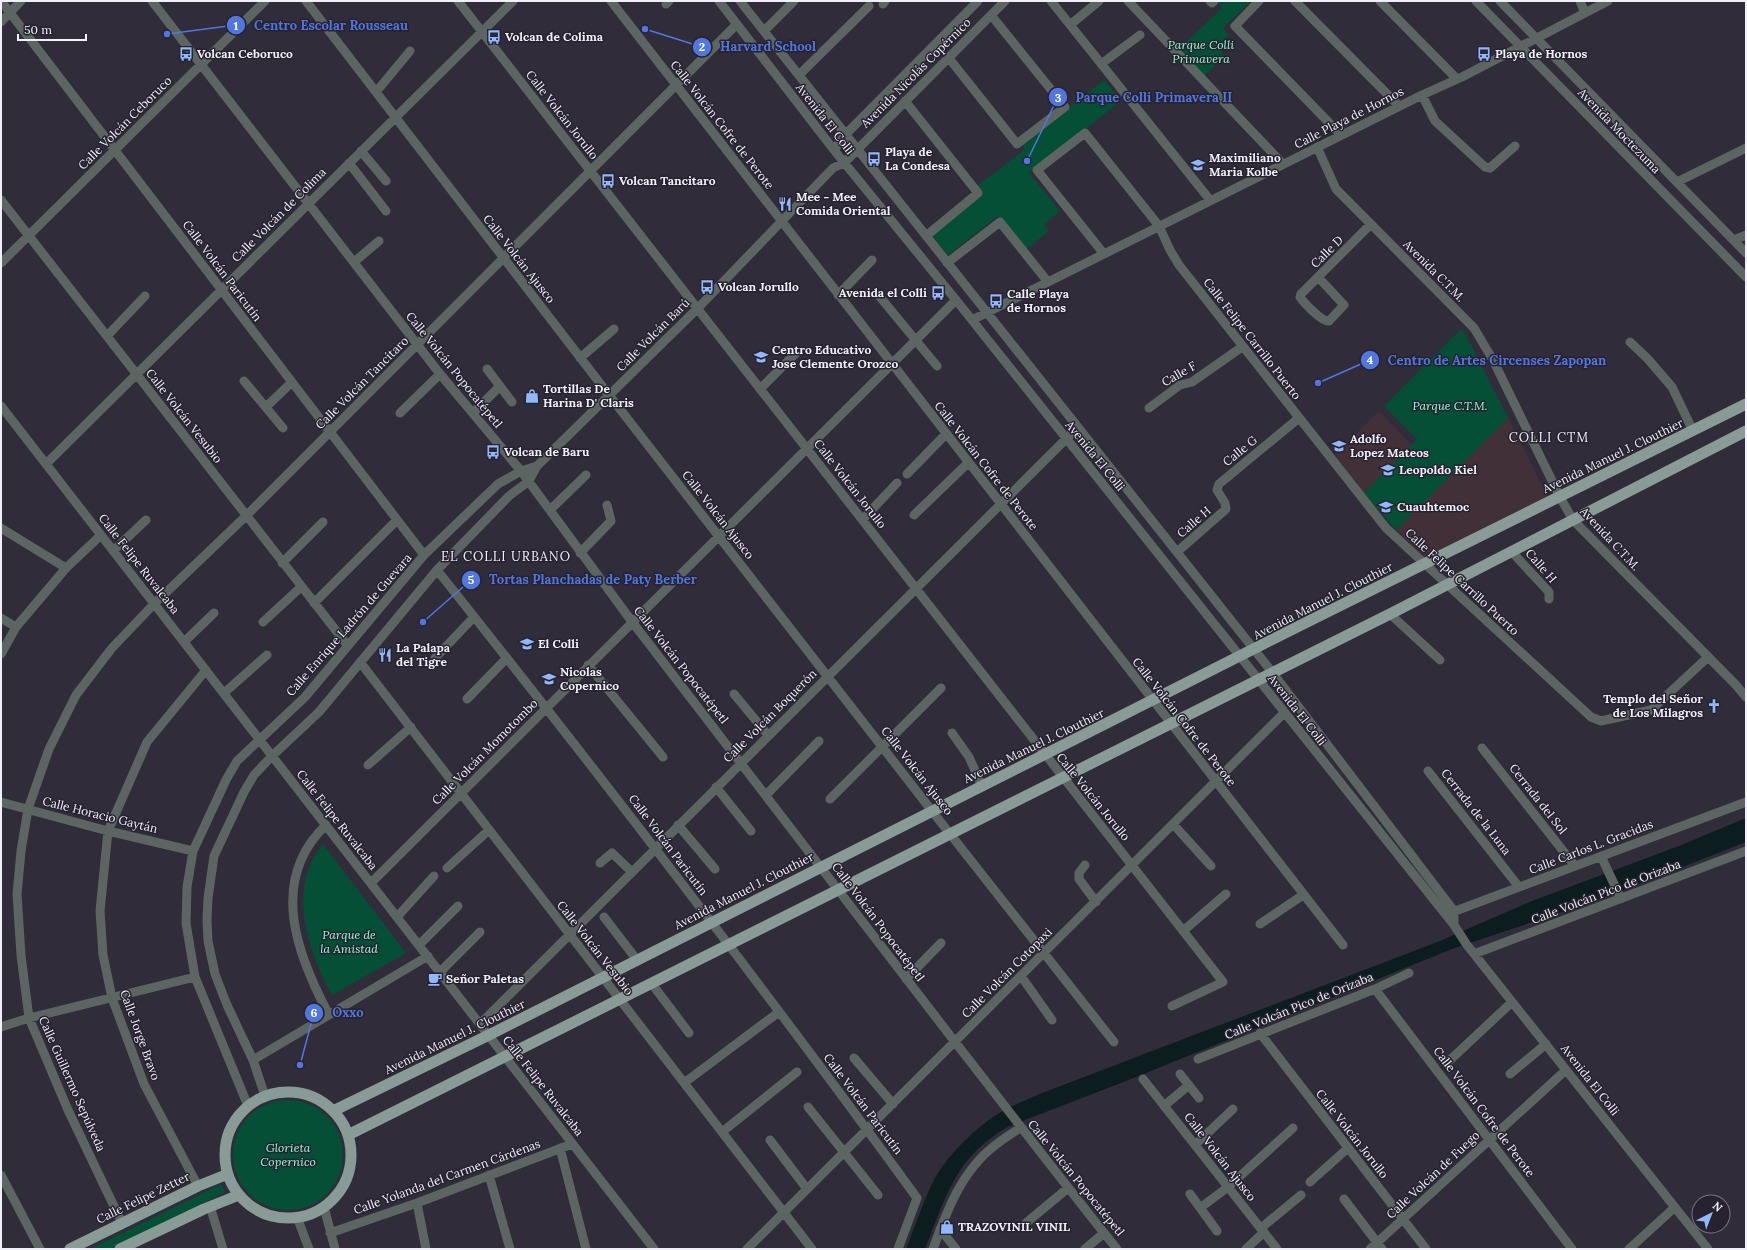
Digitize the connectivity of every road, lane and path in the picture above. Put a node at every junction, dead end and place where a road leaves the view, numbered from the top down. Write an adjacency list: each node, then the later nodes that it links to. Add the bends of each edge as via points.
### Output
1 (1, 1): 25 (street, Calle Volcán Paricutín)
2 (21, 1): 25 (street)
3 (152, 1): 38 (street, Calle Volcán Popocatépetl)
4 (265, 1): 38 (street, Calle Volcán Ceboruco)
5 (306, 1): 43 (street, Calle Volcán Ajusco)
6 (458, 1): 32 (street, Calle Volcán Jorullo)
7 (513, 1): 32 (street, Calle Volcán de Colima)
8 (611, 1): 42 (street, Calle Volcán Cofre de Perote)
9 (719, 1): 29 (street, Avenida El Colli)
10 (740, 1): 31 (street, Avenida El Colli)
11 (794, 1): 31 (street)
12 (978, 1): 48 (street, Avenida Nicolás Copérnico)
13 (1005, 1): 27 (street, Avenida Nicolás Copérnico)
14 (1050, 1): 30 (street)
15 (1099, 1): 30 (street)
16 (1128, 1): 59 (street)
17 (1259, 1): 49 (street, via 1234,26)
18 (1295, 1): 46 (street)
19 (1380, 1): 41 (street)
20 (1476, 1): 35 (street, Avenida Moctezuma)
21 (1500, 1): 34 (street, Avenida Moctezuma)
22 (1580, 1): 26 (street)
23 (1608, 1): 26 (street, Calle Playa de Hornos)
24 (869, 6): 40 (street)
25 (10, 12): 28 (street); 54 (street, Calle Volcán Paricutín)
26 (1586, 13): 34 (street, Calle Playa de Hornos)
27 (991, 15): 37 (street, Avenida Nicolás Copérnico); 37 (street, via 1065,107 1017,144)
28 (1, 22)
29 (737, 24): 42 (street, Calle Volcán Tancítaro); 55 (street, Avenida El Colli)
30 (1070, 25): 39 (street)
31 (764, 31): 40 (street, Avenida El Colli)
32 (482, 32): 47 (street, Calle Volcán de Colima); 61 (street, Calle Volcán Jorullo)
33 (1140, 35): 39 (street)
34 (1536, 38): 35 (street, Calle Playa de Hornos); 63 (street, Avenida Moctezuma)
35 (1520, 47): 41 (street, Calle Playa de Hornos); 84 (street, Avenida Moctezuma)
36 (410, 51): 43 (street)
37 (948, 57): 45 (street, Avenida Nicolás Copérnico)
38 (201, 64): 54 (street, Calle Volcán Ceboruco); 66 (street, Calle Volcán Popocatépetl)
39 (1101, 64): 65 (street)
40 (799, 75): 48 (street, Avenida El Colli)
41 (1457, 79): 44 (street, Calle Playa de Hornos)
42 (676, 85): 61 (street, Calle Volcán Tancítaro); 68 (street, Calle Volcán Cofre de Perote)
43 (376, 92): 47 (street, Calle Volcán Ajusco)
44 (1422, 94): 46 (street, Calle Playa de Hornos); 50 (street, via 1435,121 1488,168)
45 (904, 100): 53 (street, Avenida Nicolás Copérnico); 73 (street, via 978,193)
46 (1399, 106): 49 (street, Calle Playa de Hornos)
47 (395, 117): 56 (street, Calle Volcán de Colima); 78 (street, Calle Volcán Ajusco)
48 (846, 134): 53 (street, Avenida El Colli); 55 (street, Avenida Nicolás Copérnico)
49 (1341, 135): 51 (street, Calle Playa de Hornos)
50 (1515, 146)
51 (1317, 147): 59 (street, Calle Playa de Hornos); 69 (street, Avenida C.T.M., via 1336,189)
52 (1746, 148): 63 (street)
53 (857, 149): 58 (street, Avenida Nicolás Copérnico); 73 (street, Avenida El Colli)
54 (115, 150): 72 (street, Calle Volcán Ceboruco); 86 (street, Calle Volcán Paricutín)
55 (834, 150): 58 (street, Avenida El Colli); 60 (street)
56 (361, 151): 57 (street, Calle Volcán de Colima); 62 (street)
57 (349, 163): 66 (street, Calle Volcán de Colima); 67 (street)
58 (844, 163): 60 (street, Calle Volcán Barú); 90 (street, Avenida El Colli)
59 (1283, 164): 65 (street, Calle Playa de Hornos)
60 (833, 168): 68 (street, Calle Volcán Barú)
61 (590, 171): 78 (street, Calle Volcán Tancítaro); 91 (street, Calle Volcán Jorullo)
62 (386, 181)
63 (1677, 182): 75 (street, Avenida Moctezuma)
64 (1, 200): 72 (street, Calle Volcán Vesubio)
65 (1210, 200): 70 (street, Calle Playa de Hornos)
66 (308, 203): 80 (street, Calle Volcán Popocatépetl); 86 (street, Calle Volcán de Colima)
67 (386, 211)
68 (782, 222): 87 (street, Calle Volcán Cofre de Perote); 91 (street, Calle Volcán Barú)
69 (1371, 224): 83 (street, Calle D); 136 (street, Avenida C.T.M., via 1474,328 1493,360)
70 (1160, 226): 77 (street, Calle Playa de Hornos); 77 (street, Calle Felipe Carrillo Puerto, via 1085,133 1037,170); 99 (street, Calle Felipe Carrillo Puerto, via 1179,265)
71 (1746, 235): 75 (street)
72 (28, 236): 81 (street, Calle Volcán Ceboruco); 95 (street, Calle Volcán Vesubio)
73 (926, 236): 82 (street, Avenida El Colli)
74 (379, 240): 80 (street)
75 (1734, 240): 76 (street, Avenida Moctezuma)
76 (1746, 253)
77 (1104, 254): 85 (street, Calle Playa de Hornos)
78 (503, 258): 98 (street, Calle Volcán Tancítaro); 101 (street, Calle Volcán Ajusco)
79 (872, 260): 87 (street)
80 (354, 262): 98 (street, Calle Volcán Popocatépetl)
81 (1, 263)
82 (947, 263): 85 (street, via 1000,222); 92 (street, Avenida El Colli)
83 (1318, 277): 83 (street, Calle D, via 1300,297 1327,322 1344,306)
84 (1746, 277)
85 (1048, 282): 92 (street, Calle Playa de Hornos)
86 (222, 290): 106 (street, Calle Volcán de Colima); 108 (street, Calle Volcán Paricutín)
87 (838, 295): 102 (street, Calle Volcán Cofre de Perote)
88 (145, 296): 95 (street)
89 (880, 297): 96 (street)
90 (956, 300): 93 (street, Avenida El Colli); 96 (street, Calle Volcán Momotombo)
91 (698, 308): 110 (street, Calle Volcán Jorullo); 111 (street, Calle Volcán Barú)
92 (987, 313): 93 (street, Calle Playa de Hornos); 120 (street, Avenida El Colli)
93 (972, 320): 126 (street, Avenida El Colli)
94 (614, 329): 101 (street)
95 (107, 336): 106 (street, Calle Volcán Vesubio)
96 (915, 341): 102 (street, Calle Volcán Momotombo); 103 (street)
97 (1630, 342): 122 (street, via 1672,387)
98 (417, 344): 105 (street, Calle Volcán Popocatépetl); 124 (street, Calle Volcán Tancítaro)
99 (1242, 347): 116 (street, Calle F, via 1192,382 1180,385); 119 (street, Calle Felipe Carrillo Puerto)
100 (798, 352): 110 (street)
101 (580, 358): 111 (street, Calle Volcán Ajusco)
102 (892, 364): 125 (street, Calle Volcán Cofre de Perote); 127 (street, Calle Volcán Momotombo)
103 (937, 366)
104 (488, 369): 109 (street)
105 (440, 374): 117 (street); 118 (street, Calle Volcán Popocatépetl)
106 (137, 375): 129 (street, Calle Volcán de Colima); 142 (street, Calle Volcán Vesubio)
107 (244, 381): 115 (street)
108 (292, 382): 115 (street); 124 (street, Calle Volcán Paricutín)
109 (500, 386): 112 (street); 118 (street)
110 (760, 388): 127 (street, Calle Volcán Jorullo)
111 (609, 395): 130 (street, Calle Volcán Barú); 150 (street, Calle Volcán Ajusco)
112 (512, 402)
113 (1746, 404): 122 (main road, Avenida Manuel J. Clouthier)
114 (1, 406): 129 (street, Calle Felipe Ruvalcaba)
115 (266, 407): 121 (street)
116 (1149, 408)
117 (400, 413)
118 (473, 413): 131 (street, Calle Volcán Popocatépetl)
119 (1299, 418): 139 (street, Calle G, via 1219,484 1217,490 1226,503); 157 (street, Calle Felipe Carrillo Puerto, via 1386,528)
120 (1078, 427): 126 (street, Calle Volcán Boquerón); 153 (street, Avenida El Colli)
121 (284, 428)
122 (1693, 431): 136 (main road, Avenida Manuel J. Clouthier)
123 (1746, 431): 146 (main road)
124 (330, 432): 142 (street, Calle Volcán Tancítaro); 145 (street, Calle Volcán Paricutín)
125 (946, 434): 128 (street, Calle Volcán Cofre de Perote); 132 (street)
126 (1065, 437): 137 (street, Calle Volcán Boquerón); 178 (street, Avenida El Colli)
127 (807, 449): 143 (street, Calle Volcán Jorullo); 150 (street, Calle Volcán Momotombo)
128 (968, 463): 137 (street, Calle Volcán Cofre de Perote); 141 (street)
129 (46, 464): 149 (street, Calle Felipe Ruvalcaba)
130 (537, 466): 131 (street, Calle Volcán Barú); 134 (street, Calle Volcán Barú)
131 (521, 471): 134 (street, Calle Volcán Popocatépetl); 155 (street, Calle Enrique Ladrón de Guevara, via 498,484)
132 (907, 474)
133 (586, 475): 140 (street)
134 (528, 481): 140 (street, Calle Volcán Popocatépetl); 159 (street, via 509,496)
135 (897, 483): 143 (street)
136 (1560, 497): 146 (street, Avenida C.T.M.); 157 (main road, Avenida Manuel J. Clouthier)
137 (999, 503): 162 (street, Calle Volcán Boquerón); 194 (street, Calle Volcán Cofre de Perote)
138 (607, 505): 154 (street, via 612,521)
139 (1226, 509): 153 (street, Calle H)
140 (550, 510): 154 (street, Calle Volcán Popocatépetl)
141 (914, 515)
142 (246, 516): 156 (street, Calle Volcán Vesubio); 165 (street, Calle Volcán Tancítaro)
143 (863, 519): 162 (street, Calle Volcán Jorullo)
144 (146, 520): 151 (street)
145 (397, 520): 155 (street, Calle Volcán Paricutín); 164 (street)
146 (1573, 520): 152 (main road); 179 (street, Avenida C.T.M.)
147 (323, 522): 156 (street)
148 (1, 528): 158 (street)
149 (101, 535): 151 (street, Calle Felipe Ruvalcaba); 158 (street)
150 (719, 536): 171 (street, Calle Volcán Momotombo); 187 (street, Calle Volcán Ajusco)
151 (113, 551): 165 (street, Calle Felipe Ruvalcaba)
152 (1511, 551): 160 (main road); 163 (street, Calle H, via 1549,592)
153 (1177, 552): 175 (street, Avenida El Colli)
154 (580, 553): 171 (street, Calle Volcán Popocatépetl)
155 (424, 555): 174 (street, Calle Enrique Ladrón de Guevara)
156 (282, 563): 161 (street, Calle Volcán Vesubio)
157 (1425, 564): 160 (street, Calle Felipe Carrillo Puerto); 175 (main road, Avenida Manuel J. Clouthier)
158 (66, 568): 172 (street)
159 (437, 570): 168 (street, Calle Volcán Paricutín); 183 (street)
160 (1447, 584): 167 (main road); 179 (street, Calle Felipe Carrillo Puerto, via 1596,720 1613,720 1651,710)
161 (301, 587): 164 (street, Calle Volcán Vesubio); 170 (street)
162 (914, 588): 187 (street, Calle Volcán Boquerón); 205 (street, Calle Volcán Jorullo)
163 (1549, 599)
164 (314, 603): 174 (street, Calle Volcán Vesubio)
165 (154, 604): 173 (street, Calle Felipe Ruvalcaba); 220 (street, Calle Guillermo Sepúlveda, via 112,648 76,695 49,749)
166 (214, 613): 173 (street)
167 (1390, 614): 182 (street); 186 (main road)
168 (474, 617): 180 (street); 181 (street, Calle Volcán Paricutín)
169 (1, 618): 172 (street)
170 (263, 622)
171 (632, 622): 184 (street, Calle Volcán Momotombo); 208 (street, Calle Volcán Popocatépetl)
172 (16, 627): 176 (street)
173 (184, 642): 185 (street, Calle Felipe Ruvalcaba)
174 (348, 646): 201 (street, Calle Enrique Ladrón de Guevara, via 305,697)
175 (1254, 650): 178 (main road, Avenida Manuel J. Clouthier); 186 (street, Avenida El Colli)
176 (1, 654)
177 (267, 654): 190 (street)
178 (1240, 657): 188 (street, Avenida El Colli); 194 (main road, Avenida Manuel J. Clouthier)
179 (1708, 657): 192 (street, Avenida C.T.M.)
180 (435, 658)
181 (507, 658): 193 (street); 195 (street, Calle Volcán Paricutín)
182 (1440, 660)
183 (360, 662): 198 (street, Calle Volcán Vesubio); 206 (street, via 319,712)
184 (588, 665): 195 (street, Calle Volcán Momotombo); 207 (street)
185 (206, 670): 190 (street, Calle Felipe Ruvalcaba); 226 (street, Calle Jorge Bravo, via 147,742)
186 (1272, 672): 188 (main road); 251 (street, Avenida El Colli)
187 (828, 675): 200 (street, Calle Volcán Boquerón); 203 (street, Calle Volcán Ajusco)
188 (1257, 679): 196 (street, Avenida El Colli); 197 (main road)
189 (941, 688): 203 (street)
190 (224, 693): 201 (street, Calle Felipe Ruvalcaba)
191 (734, 694): 200 (street)
192 (1746, 697)
193 (467, 699)
194 (1153, 701): 197 (street, Calle Volcán Cofre de Perote); 205 (main road, Avenida Manuel J. Clouthier)
195 (547, 707): 215 (street, Calle Volcán Momotombo); 229 (street, Calle Volcán Paricutín)
196 (1284, 713): 212 (street, Calle Volcán Cotopaxi); 252 (street, Avenida El Colli)
197 (1170, 723): 211 (main road); 212 (street, Calle Volcán Cofre de Perote)
198 (410, 727): 209 (street); 215 (street, Calle Volcán Vesubio)
199 (952, 733): 213 (street, via 969,757)
200 (768, 735): 208 (street, Calle Volcán Boquerón)
201 (259, 739): 206 (street, Calle Felipe Ruvalcaba); 230 (street, Calle Enrique Ladrón de Guevara, via 230,772)
202 (819, 741): 216 (street)
203 (882, 747): 217 (street); 221 (street, Calle Volcán Ajusco)
204 (1482, 748): 237 (street, Cerrada del Sol)
205 (1044, 755): 211 (street, Calle Volcán Jorullo); 213 (main road, Avenida Manuel J. Clouthier)
206 (272, 756): 223 (street, Calle Felipe Ruvalcaba); 296 (street, via 249,781 214,856 208,898 208,941 215,974 226,1005)
207 (663, 757)
208 (741, 762): 214 (street, Calle Volcán Boquerón); 216 (street, Calle Volcán Popocatépetl)
209 (368, 765)
210 (1428, 771): 244 (street, Cerrada de la Luna)
211 (1062, 778): 228 (main road); 235 (street, Calle Volcán Jorullo)
212 (1215, 782): 222 (street, Calle Volcán Cotopaxi); 247 (street, Calle Volcán Cofre de Perote)
213 (982, 786): 221 (main road, Avenida Manuel J. Clouthier)
214 (716, 787): 224 (street, Calle Volcán Boquerón); 227 (street)
215 (461, 793): 225 (street, Calle Volcán Vesubio); 243 (street, Calle Volcán Momotombo)
216 (766, 795): 238 (street, Calle Volcán Popocatépetl)
217 (830, 799)
218 (1, 802): 220 (street, Calle Horacio Gaytán)
219 (1746, 802): 232 (street, Calle Carlos L. Gracidas)
220 (28, 809): 226 (street, Calle Horacio Gaytán); 283 (street, Calle Guillermo Sepúlveda, via 17,894)
221 (932, 811): 228 (street, Calle Volcán Ajusco); 238 (main road, Avenida Manuel J. Clouthier)
222 (1173, 824): 235 (street, Calle Volcán Cotopaxi); 236 (street)
223 (326, 825): 243 (street, Calle Felipe Ruvalcaba); 282 (street, via 316,834 304,854 296,876 292,919 311,982)
224 (678, 825): 229 (street, Calle Volcán Boquerón); 240 (street)
225 (489, 830): 239 (street); 260 (street, Calle Volcán Vesubio)
226 (108, 831): 230 (street, Calle Horacio Gaytán); 277 (street, Calle Jorge Bravo, via 100,911 103,955)
227 (752, 831)
228 (950, 834): 245 (main road); 265 (street, Calle Volcán Ajusco)
229 (656, 848): 241 (street, Calle Volcán Boquerón); 255 (street, Calle Volcán Paricutín)
230 (193, 851): 272 (street, Calle Enrique Ladrón de Guevara, via 187,887 186,923)
231 (1746, 851): 248 (street, Calle Volcán Pico de Orizaba)
232 (1601, 856): 237 (street, Calle Carlos L. Gracidas); 248 (street)
233 (600, 863): 241 (street, via 612,853)
234 (1086, 865): 249 (street, via 1079,873 1079,879)
235 (1132, 865): 249 (street, Calle Volcán Cotopaxi); 259 (street, Calle Volcán Jorullo)
236 (1211, 866)
237 (1575, 866): 244 (street, Calle Carlos L. Gracidas)
238 (820, 867): 245 (street, Calle Volcán Popocatépetl); 255 (main road, Avenida Manuel J. Clouthier)
239 (447, 868)
240 (715, 869)
241 (632, 872): 260 (street, Calle Volcán Boquerón)
242 (434, 876): 253 (street)
243 (371, 883): 253 (street, Calle Felipe Ruvalcaba)
244 (1519, 887): 251 (street, Calle Carlos L. Gracidas)
245 (838, 890): 263 (main road); 274 (street, Calle Volcán Popocatépetl)
246 (1226, 894): 259 (street)
247 (1303, 895): 256 (street); 264 (street, Calle Volcán Cofre de Perote)
248 (1621, 899): 266 (street, Calle Volcán Pico de Orizaba)
249 (1096, 902): 265 (street, Calle Volcán Cotopaxi)
250 (458, 906): 262 (street)
251 (1454, 912): 252 (street, Calle Carlos L. Gracidas); 257 (street)
252 (1445, 915): 257 (street, Avenida El Colli)
253 (397, 917): 262 (street, Calle Felipe Ruvalcaba)
254 (604, 917): 268 (street)
255 (712, 922): 263 (street, Calle Volcán Paricutín); 268 (main road, Avenida Manuel J. Clouthier)
256 (1260, 924)
257 (1456, 928): 266 (street, Avenida El Colli)
258 (480, 932): 269 (street)
259 (1183, 932): 280 (street, Calle Volcán Jorullo, via 1223,982)
260 (569, 934): 273 (street, Calle Volcán Vesubio); 285 (street, Calle Volcán Boquerón)
261 (941, 943): 274 (street)
262 (419, 945): 267 (street, Calle Felipe Ruvalcaba)
263 (729, 945): 275 (main road); 281 (street, Calle Volcán Paricutín)
264 (1343, 945)
265 (1045, 952): 271 (street, Calle Volcán Cotopaxi); 291 (street, Calle Volcán Ajusco)
266 (1474, 954): 279 (street, Avenida El Colli)
267 (428, 956): 269 (street, Calle Felipe Ruvalcaba); 282 (street)
268 (637, 960): 273 (main road, Avenida Manuel J. Clouthier)
269 (440, 972): 285 (street, Calle Felipe Ruvalcaba)
270 (1409, 973): 276 (street, Calle Volcán Pico de Orizaba)
271 (1021, 976): 284 (street); 290 (street, Calle Volcán Cotopaxi)
272 (195, 977): 277 (street); 308 (street, Calle Enrique Ladrón de Guevara)
273 (602, 978): 278 (street, Calle Volcán Vesubio); 289 (main road, Avenida Manuel J. Clouthier)
274 (906, 979): 290 (street, Calle Volcán Popocatépetl)
275 (652, 984): 278 (main road); 287 (street)
276 (1376, 989): 288 (street, Calle Volcán Pico de Orizaba); 318 (street, Calle Volcán Cofre de Perote)
277 (112, 998): 283 (street); 329 (street, Calle Jorge Bravo, via 144,1084)
278 (620, 1000): 293 (main road); 303 (street, Calle Volcán Vesubio)
279 (1512, 1002): 292 (street, Avenida El Colli); 297 (street)
280 (1172, 1006)
281 (780, 1012): 303 (street); 315 (street, Calle Volcán Paricutín)
282 (329, 1015): 296 (street)
283 (29, 1018): 286 (street); 346 (street, Calle Guillermo Sepúlveda, via 68,1110)
284 (1052, 1020)
285 (480, 1024): 289 (street, Calle Felipe Ruvalcaba)
286 (1, 1027)
287 (689, 1033)
288 (1260, 1033): 295 (street, Calle Volcán Pico de Orizaba); 323 (street, Calle Volcán Jorullo)
289 (488, 1035): 293 (street, Calle Felipe Ruvalcaba); 312 (main road, Avenida Manuel J. Clouthier)
290 (955, 1042): 307 (street, Calle Volcán Cotopaxi); 313 (street, Calle Volcán Popocatépetl)
291 (1114, 1042)
292 (1546, 1044): 298 (street, Avenida El Colli); 301 (street)
293 (506, 1057): 317 (main road); 320 (street, Calle Felipe Ruvalcaba)
294 (854, 1058): 307 (street)
295 (1198, 1059)
296 (253, 1060): 305 (street)
297 (1449, 1061)
298 (1566, 1070): 318 (street, Calle Volcán de Fuego); 342 (street, Avenida El Colli)
299 (797, 1072): 316 (street)
300 (1180, 1074): 304 (street)
301 (1510, 1074)
302 (1144, 1079): 309 (street, Calle Volcán Ajusco)
303 (684, 1083): 316 (street, Calle Volcán Vesubio)
304 (1189, 1085): 306 (street); 309 (street)
305 (265, 1096): 308 (main road); 312 (main road, via 277,1093 302,1093)
306 (1199, 1098)
307 (893, 1104): 315 (street, Calle Volcán Cotopaxi)
308 (248, 1106): 325 (main road, via 230,1130 225,1159)
309 (1164, 1106): 321 (street, Calle Volcán Ajusco)
310 (808, 1107): 324 (street)
311 (1233, 1109): 321 (street)
312 (333, 1111): 317 (main road)
313 (1019, 1126): 331 (street, Calle Volcán Popocatépetl); 348 (street, via 977,1164 954,1197)
314 (1294, 1128): 330 (street)
315 (867, 1129): 324 (street, Calle Volcán Cotopaxi); 367 (street, Calle Volcán Paricutín, via 917,1198)
316 (722, 1132): 343 (street, Calle Volcán Vesubio)
317 (348, 1135): 340 (main road, via 351,1161 348,1174 335,1196)
318 (1490, 1139): 345 (street, Calle Volcán de Fuego); 375 (street, Calle Volcán Cofre de Perote)
319 (770, 1140): 332 (street)
320 (572, 1144): 322 (street, Calle Yolanda del Carmen Cárdenas); 364 (street, Calle Felipe Ruvalcaba)
321 (1195, 1145): 330 (street, Calle Volcán Ajusco)
322 (560, 1148): 327 (street, Calle Yolanda del Carmen Cárdenas); 363 (street)
323 (1348, 1148): 328 (street); 345 (street, Calle Volcán Jorullo)
324 (844, 1152): 332 (street, Calle Volcán Cotopaxi); 335 (street)
325 (228, 1174): 329 (main road, Calle Felipe Zetter); 334 (main road)
326 (1, 1175): 355 (street)
327 (489, 1175): 338 (street, Calle Yolanda del Carmen Cárdenas); 362 (street)
328 (1310, 1182)
329 (198, 1186): 346 (main road, Calle Felipe Zetter)
330 (1228, 1187): 341 (street); 349 (street, Calle Volcán Ajusco)
331 (1068, 1188): 347 (street); 352 (street, Calle Volcán Popocatépetl)
332 (807, 1189): 343 (street, Calle Volcán Cotopaxi)
333 (1190, 1194): 341 (street)
334 (240, 1195): 339 (main road); 344 (main road, via 248,1204 265,1213 284,1218)
335 (878, 1195)
336 (1301, 1195): 349 (street)
337 (1344, 1199): 354 (street)
338 (417, 1203): 351 (street, Calle Yolanda del Carmen Cárdenas); 361 (street)
339 (210, 1206): 353 (main road); 358 (street)
340 (324, 1207): 344 (main road); 351 (street)
341 (1200, 1208): 350 (street)
342 (1674, 1208): 376 (street); 377 (street, Avenida El Colli)
343 (785, 1212): 365 (street, Calle Volcán Cotopaxi); 366 (street, Calle Volcán Vesubio)
344 (296, 1217): 359 (street)
345 (1403, 1219): 354 (street, Calle Volcán de Fuego); 374 (street, Calle Volcán Jorullo)
346 (122, 1223): 356 (main road, Calle Felipe Zetter)
347 (1026, 1223)
348 (940, 1229): 368 (street); 369 (street)
349 (1263, 1230): 372 (street); 373 (street, Calle Volcán Ajusco)
350 (1217, 1231)
351 (330, 1233): 360 (street)
352 (1104, 1233): 370 (street); 371 (street, Calle Volcán Popocatépetl)
353 (133, 1246): 357 (main road)
354 (1376, 1247)
355 (40, 1249)
356 (70, 1249)
357 (120, 1249)
358 (223, 1249)
359 (309, 1249)
360 (335, 1249)
361 (426, 1249)
362 (510, 1249)
363 (586, 1249)
364 (654, 1249)
365 (747, 1249)
366 (812, 1249)
367 (898, 1249)
368 (933, 1249)
369 (956, 1249)
370 (1085, 1249)
371 (1117, 1249)
372 (1246, 1249)
373 (1277, 1249)
374 (1426, 1249)
375 (1572, 1249)
376 (1630, 1249)
377 (1708, 1249)

